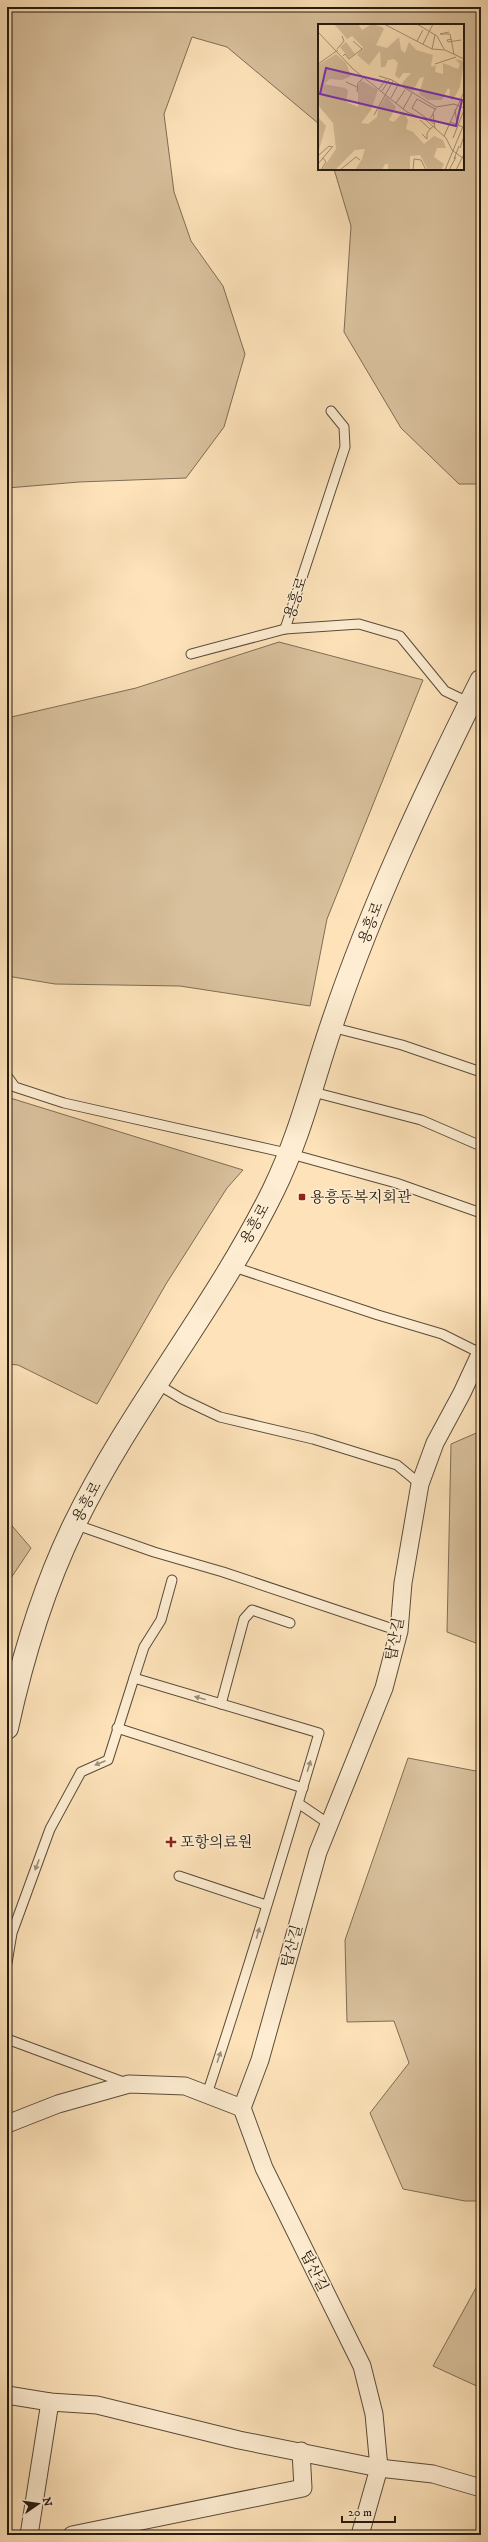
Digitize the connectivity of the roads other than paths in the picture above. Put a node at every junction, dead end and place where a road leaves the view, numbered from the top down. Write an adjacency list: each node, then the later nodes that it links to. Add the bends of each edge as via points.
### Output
1 (331, 411): 2 (lane, 용흥로, via 344,427 345,447)
2 (285, 629): 3 (lane); 5 (lane, 용흥로, via 359,624 400,636 445,690)
3 (191, 654)
4 (481, 681): 5 (street, 용흥로)
5 (470, 703): 6 (street, 용흥로, via 394,861)
6 (331, 1027): 7 (lane, via 402,1045); 9 (street, 용흥로)
7 (481, 1072)
8 (7, 1076): 11 (lane, via 15,1086 64,1102)
9 (313, 1092): 10 (lane, via 421,1120); 11 (street, 용흥로)
10 (481, 1146)
11 (291, 1154): 12 (lane, via 396,1183); 13 (street, 용흥로)
12 (481, 1213)
13 (232, 1266): 14 (lane, via 442,1334); 15 (street, 용흥로)
14 (481, 1352): 16 (street, 탑산길, via 435,1443)
15 (157, 1384): 16 (lane, via 220,1417 313,1439 397,1465); 17 (street, 용흥로)
16 (420, 1484): 20 (street, 탑산길, via 403,1583)
17 (74, 1524): 20 (lane); 23 (street, 용흥로, via 39,1610)
18 (172, 1580): 21 (lane, via 161,1620 144,1647)
19 (290, 1623): 22 (lane, via 252,1610 244,1619)
20 (399, 1630): 27 (street, 탑산길, via 384,1688)
21 (134, 1678): 22 (lane, one-way to 21); 24 (lane)
22 (221, 1704): 25 (lane, one-way to 22, via 319,1733)
23 (7, 1728)
24 (117, 1728): 25 (lane); 30 (lane, one-way to 30, via 108,1760 81,1772 50,1829 12,1933)
25 (303, 1788): 26 (lane)
26 (298, 1803): 27 (lane); 29 (lane)
27 (329, 1824): 34 (street, 탑산길, via 318,1852 260,2060)
28 (179, 1876): 29 (lane)
29 (266, 1905): 33 (lane, one-way to 29, via 243,1986)
30 (7, 1964)
31 (7, 2039): 32 (lane)
32 (129, 2084): 33 (street, via 185,2086); 35 (street, via 58,2104)
33 (207, 2094): 34 (street)
34 (242, 2108): 39 (street, 탑산길, via 264,2168 362,2366 374,2414)
35 (7, 2124)
36 (7, 2395): 37 (street)
37 (50, 2402): 38 (street, via 97,2405 239,2440); 41 (street)
38 (301, 2451): 39 (street); 42 (street, via 303,2488)
39 (379, 2468): 40 (street, via 433,2474); 43 (street, 탑산길)
40 (481, 2488)
41 (30, 2535)
42 (72, 2535)
43 (360, 2535)

